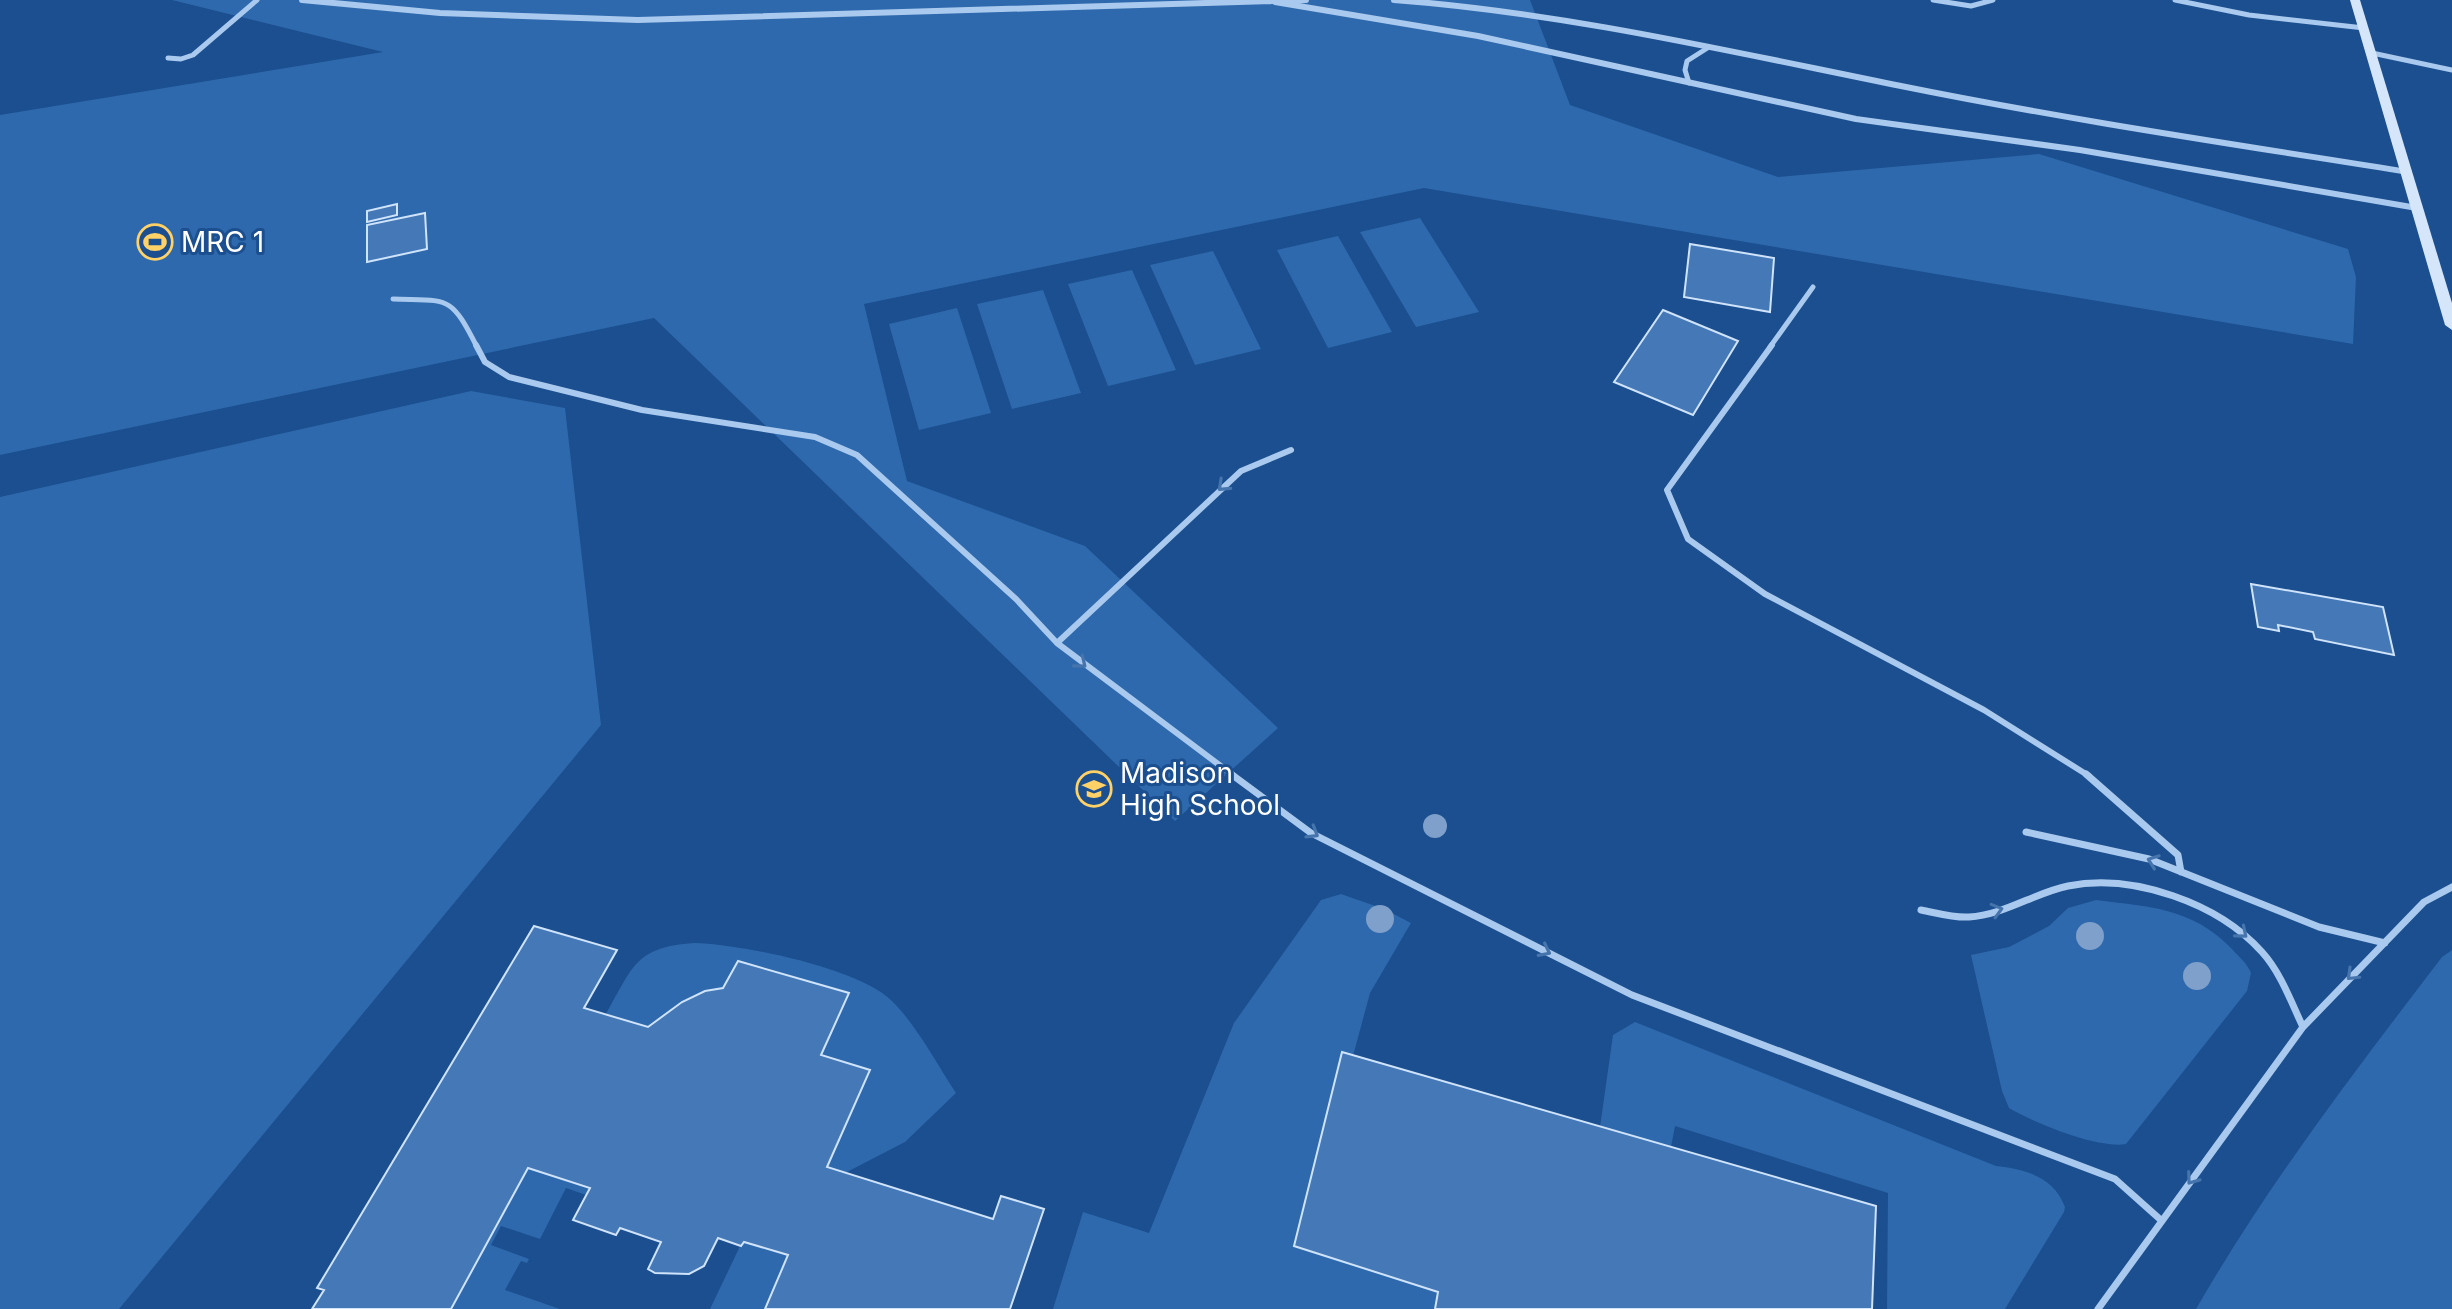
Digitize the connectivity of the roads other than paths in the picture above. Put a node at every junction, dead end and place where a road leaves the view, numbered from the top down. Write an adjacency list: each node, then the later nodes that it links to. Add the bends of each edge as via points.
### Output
1 (257, 0): 13 (lane, via 193,55)
2 (302, 0): 9 (street, via 440,13 638,20)
3 (1306, 0): 9 (street)
4 (1394, 0): 11 (street, via 1486,8)
5 (1933, 0): 6 (lane, via 1955,7)
6 (1993, 0)
7 (2175, 0): 10 (lane)
8 (2355, 0): 10 (main road)
9 (1275, 2): 15 (street, via 1478,36)
10 (2364, 28): 12 (main road)
11 (1709, 47): 15 (lane, via 1687,61); 16 (street, via 2026,111)
12 (2372, 53): 14 (lane); 16 (main road)
13 (168, 58)
14 (2452, 70)
15 (1689, 83): 17 (street, via 1856,119 2080,150)
16 (2408, 172): 17 (main road)
17 (2417, 208): 20 (main road)
18 (1813, 287): 24 (lane, via 1667,490 1688,539 1765,594 1984,710 2089,776 2178,855)
19 (393, 299): 22 (lane, via 445,301 461,315 485,362 509,377 642,410 815,437 857,455)
20 (2452, 325)
21 (1291, 450): 22 (lane, one-way to 22, via 1241,471)
22 (1057, 643): 29 (lane, one-way to 29, via 1311,833 1632,995 2115,1179)
23 (2026, 832): 24 (lane, one-way to 23, via 2127,853)
24 (2181, 872): 27 (lane, via 2319,927)
25 (2452, 887): 27 (lane, via 2424,902)
26 (1921, 910): 28 (lane, one-way to 28, via 1959,917 1995,912 2069,886 2099,882 2173,898 2240,930 2275,970)
27 (2385, 943): 28 (lane, one-way to 28)
28 (2303, 1027): 29 (lane, one-way to 29)
29 (2162, 1221): 30 (lane)
30 (2098, 1309)

